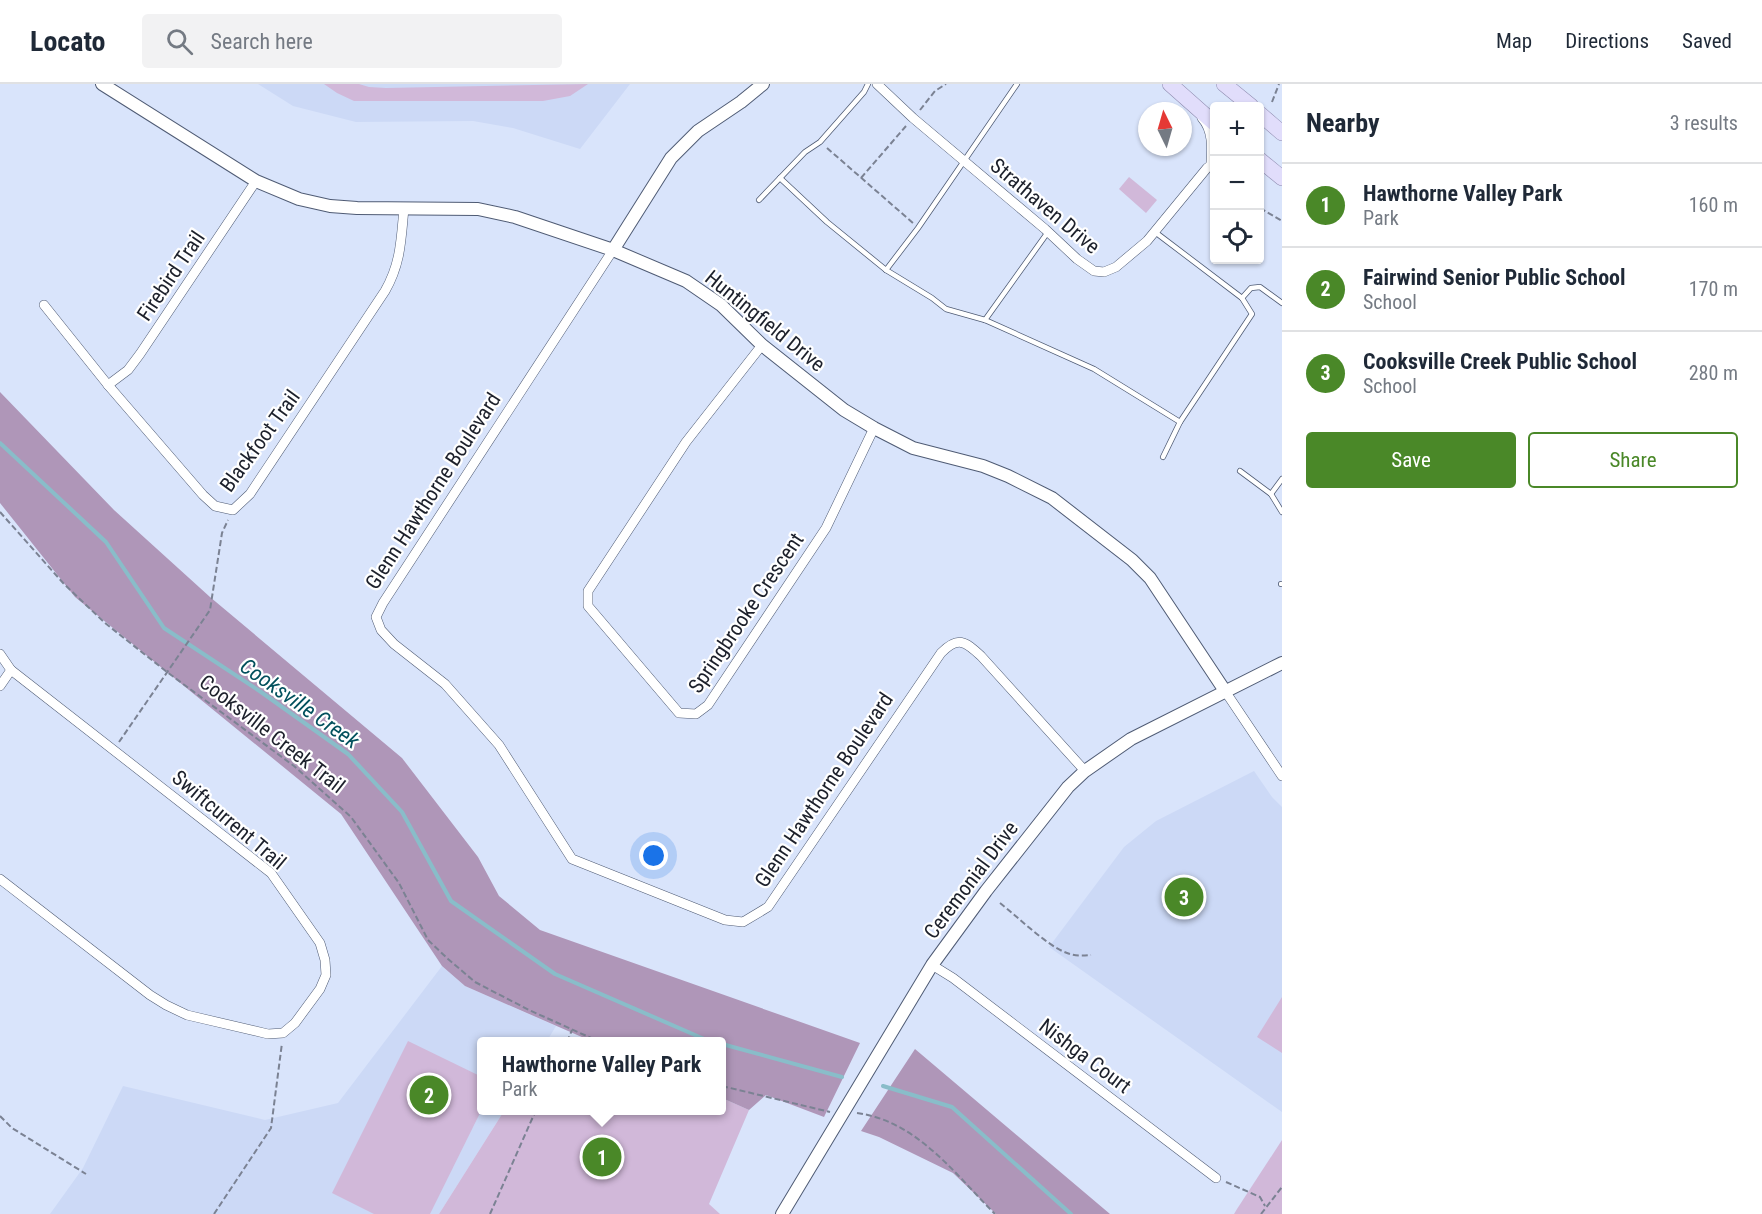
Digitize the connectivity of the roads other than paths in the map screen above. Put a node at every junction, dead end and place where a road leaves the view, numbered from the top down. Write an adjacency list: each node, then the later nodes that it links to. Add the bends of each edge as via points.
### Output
1 (102, 84): 21 (street, Huntingfield Drive)
2 (763, 84): 26 (street, Glenn Hawthorne Boulevard, via 698,131 671,158)
3 (868, 84): 19 (lane, via 820,142)
4 (877, 84): 16 (street, Strathaven Drive)
5 (1017, 84): 16 (lane)
6 (1170, 84): 8 (main road)
7 (1224, 84): 9 (main road)
8 (1188, 102)
9 (1246, 102)
10 (1192, 106): 13 (main road)
11 (1192, 106): 15 (street, Strathaven Drive, via 1207,123)
12 (1264, 117): 14 (main road)
13 (1210, 119)
14 (1282, 133)
15 (1212, 156)
16 (964, 161): 24 (street, Strathaven Drive); 27 (lane)
17 (1264, 164): 20 (main road)
18 (1210, 168): 25 (street, Strathaven Drive)
19 (780, 178): 22 (lane); 27 (lane)
20 (1282, 178)
21 (256, 181): 23 (street, Huntingfield Drive, via 299,199 330,206); 33 (street, Firebird Trail, via 140,354 128,370)
22 (759, 200)
23 (404, 208): 26 (street, Huntingfield Drive, via 478,208); 33 (street, Blackfoot Trail, via 400,254 390,282 250,494 233,510 215,506 203,495)
24 (1048, 232): 25 (street, Strathaven Drive, via 1087,267 1104,272 1116,267); 31 (lane)
25 (1155, 232): 28 (lane)
26 (614, 250): 32 (street, Huntingfield Drive, via 686,281 721,305); 46 (street, Glenn Hawthorne Boulevard, via 376,617 393,644 446,684 499,745 572,859 725,920 743,922 768,907 941,653 952,643 961,642 981,656)
27 (886, 270): 31 (lane, via 946,309)
28 (1242, 298): 29 (lane, via 1251,288 1260,287); 34 (lane, via 1252,314)
29 (1282, 303)
30 (44, 305): 33 (street, Blackfoot Trail)
31 (985, 320): 34 (lane, via 1094,369)
32 (762, 345): 35 (street, Huntingfield Drive, via 844,410); 35 (street, Springbrooke Crescent, via 686,442 588,591 588,606 679,713 696,714 708,705 826,528)
33 (108, 384)
34 (1180, 422): 36 (lane)
35 (874, 428): 45 (street, Huntingfield Drive, via 913,448 1008,476 1061,504 1150,578)
36 (1163, 457)
37 (1240, 471): 39 (lane)
38 (1282, 478): 39 (lane)
39 (1271, 494): 40 (lane)
40 (1282, 512)
41 (0, 654): 43 (street, Swiftcurrent Trail)
42 (1282, 663): 45 (street, Ceremonial Drive)
43 (11, 670): 44 (street); 48 (street, Swiftcurrent Trail, via 272,873 320,943 326,975 296,1023 283,1033 268,1034 187,1015 150,995)
44 (0, 686)
45 (1225, 691): 46 (street, Ceremonial Drive, via 1131,739); 47 (street)
46 (1085, 771): 49 (street, Ceremonial Drive, via 1053,805)
47 (1282, 777)
48 (0, 879)
49 (932, 965): 50 (street, Nishga Court); 51 (street, Ceremonial Drive)
50 (1216, 1178)
51 (782, 1214)

